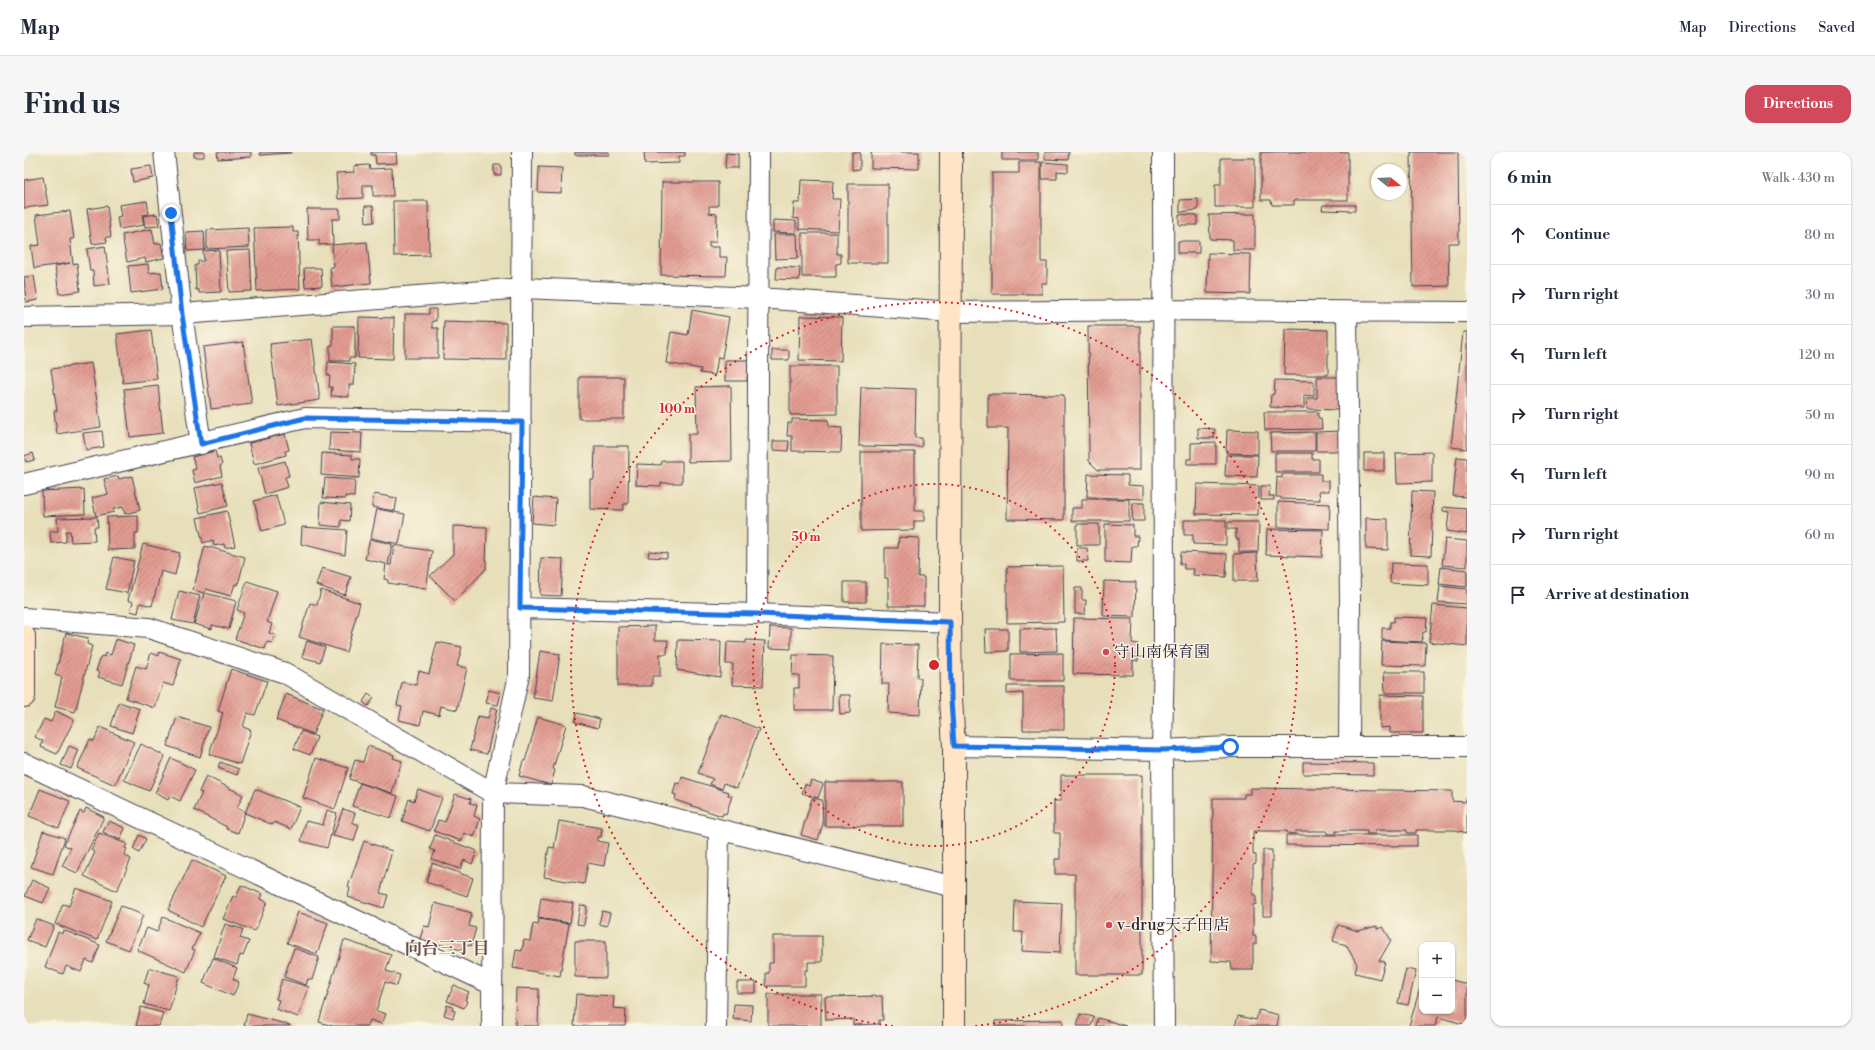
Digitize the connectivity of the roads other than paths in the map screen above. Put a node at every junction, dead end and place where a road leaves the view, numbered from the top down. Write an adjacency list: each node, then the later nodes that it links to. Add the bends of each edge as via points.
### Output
1 (164, 152): 12 (street)
2 (522, 152): 6 (street)
3 (759, 152): 7 (street)
4 (951, 152): 9 (street)
5 (1163, 152): 8 (street)
6 (523, 288): 7 (street); 12 (street); 14 (street)
7 (759, 298): 9 (street); 18 (street)
8 (1163, 310): 9 (street); 10 (street); 26 (street)
9 (952, 312): 20 (street)
10 (1347, 312): 11 (street); 24 (street)
11 (1467, 312)
12 (182, 314): 13 (street); 15 (street)
13 (24, 317)
14 (522, 422): 15 (street, via 305,418); 17 (street)
15 (201, 444): 16 (street)
16 (24, 484)
17 (520, 608): 18 (street); 28 (street, via 519,675)
18 (757, 614): 20 (street)
19 (24, 618): 28 (street, via 149,628 285,673)
20 (950, 622): 23 (street)
21 (24, 636): 22 (street)
22 (24, 696)
23 (954, 746): 26 (street); 30 (street)
24 (1349, 747): 25 (street); 26 (street)
25 (1467, 747)
26 (1162, 750): 35 (street)
27 (24, 763): 31 (street)
28 (493, 793): 29 (street, via 583,796); 31 (street)
29 (719, 830): 30 (street); 33 (street)
30 (954, 887): 34 (street)
31 (491, 984): 32 (street)
32 (492, 1026)
33 (716, 1026)
34 (954, 1026)
35 (1164, 1026)

